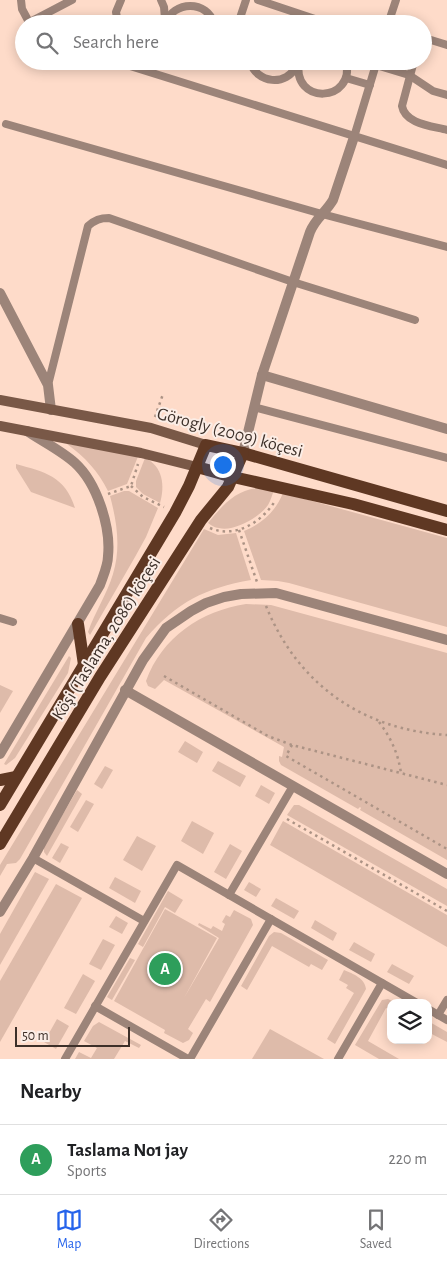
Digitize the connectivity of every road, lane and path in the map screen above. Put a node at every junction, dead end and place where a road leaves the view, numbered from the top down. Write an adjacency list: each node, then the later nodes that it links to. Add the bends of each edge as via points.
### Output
1 (21, 0): 8 (lane)
2 (72, 0): 9 (lane)
3 (122, 0): 10 (lane)
4 (161, 0): 11 (lane)
5 (246, 0): 14 (lane)
6 (258, 0): 15 (lane)
7 (396, 0): 16 (lane)
8 (25, 15)
9 (44, 15)
10 (116, 15)
11 (166, 15)
12 (169, 15): 13 (lane, via 173,9 188,3 204,8)
13 (211, 15)
14 (241, 15)
15 (303, 15)
16 (391, 15)
17 (432, 40): 18 (lane)
18 (447, 45)
19 (143, 70): 33 (lane)
20 (254, 70): 21 (lane, via 268,80 283,79)
21 (293, 70)
22 (298, 70): 28 (lane, via 302,84 314,93 330,93)
23 (348, 70): 28 (lane)
24 (374, 70): 29 (lane)
25 (395, 70): 27 (lane)
26 (411, 70): 27 (lane)
27 (409, 75): 30 (lane, via 433,91); 32 (lane, via 403,112 414,120)
28 (346, 78): 29 (lane)
29 (370, 85): 33 (lane)
30 (447, 95)
31 (6, 124): 35 (lane)
32 (447, 130)
33 (354, 136): 34 (lane); 35 (street, via 333,200)
34 (447, 165)
35 (322, 214): 36 (lane); 37 (street, via 314,222)
36 (447, 247)
37 (293, 282): 39 (lane); 40 (street); 41 (lane, via 109,218 93,221 88,226)
38 (0, 293): 41 (street)
39 (415, 320)
40 (262, 375): 43 (street); 46 (street)
41 (48, 384): 44 (street)
42 (3, 399): 44 (main road, Görogly (2009) köçesi)
43 (254, 406): 49 (street); 50 (lane)
44 (51, 410): 48 (main road, Görogly (2009) köçesi, via 151,428)
45 (0, 426): 47 (main road)
46 (447, 429)
47 (26, 430): 51 (main road); 63 (street, via 75,463 88,479 105,520 108,558 100,585)
48 (206, 444): 49 (main road, Görogly (2009) köçesi); 51 (main road, Köşi (Taslama, 2086) köçesi)
49 (243, 453): 52 (main road, Köşi (Taslama, 2086) köçesi); 55 (main road, Görogly (2009) köçesi)
50 (447, 458)
51 (197, 467): 52 (main road); 56 (main road, Köşi (Taslama, 2086) köçesi)
52 (233, 477): 54 (main road); 57 (main road, Köşi (Taslama, 2086) köçesi)
53 (131, 486): 56 (path, via 143,497)
54 (281, 488): 58 (path, via 264,515); 59 (main road)
55 (447, 511)
56 (174, 512): 65 (main road, Köşi (Taslama, 2086) köçesi)
57 (199, 523): 58 (path, via 218,532); 79 (main road, Köşi (Taslama, 2086) köçesi, via 100,677)
58 (239, 530): 60 (path)
59 (447, 530)
60 (260, 593): 64 (street, via 276,593); 67 (street, via 224,597 176,620 162,634); 68 (path, via 284,643 308,674 331,695)
61 (0, 618): 62 (lane)
62 (13, 622)
63 (78, 624): 65 (main road); 71 (street)
64 (447, 640)
65 (84, 665): 73 (main road, Köşi (Taslama, 2086) köçesi)
66 (164, 676): 70 (path, via 268,736)
67 (125, 690): 76 (street); 81 (street)
68 (378, 721): 69 (path, via 420,732); 72 (path, via 397,750)
69 (447, 734)
70 (292, 744): 72 (path); 80 (path, via 286,756)
71 (0, 754)
72 (401, 773): 75 (path)
73 (16, 777): 74 (main road); 77 (main road, Köşi (Taslama, 2086) köçesi)
74 (0, 780)
75 (447, 785)
76 (293, 786): 78 (lane); 82 (street)
77 (0, 805)
78 (277, 813): 83 (lane); 84 (path)
79 (0, 844)
80 (447, 849)
81 (33, 858): 85 (street); 87 (lane)
82 (447, 874)
83 (229, 895): 86 (lane); 87 (lane, via 177,865)
84 (447, 911)
85 (0, 912)
86 (271, 919): 88 (lane); 96 (lane)
87 (144, 921): 91 (lane)
88 (382, 983): 89 (lane); 97 (lane)
89 (410, 999)
90 (447, 1000): 93 (lane)
91 (95, 1006): 95 (lane); 96 (lane)
92 (432, 1011): 93 (lane)
93 (438, 1015): 94 (lane)
94 (447, 1020)
95 (65, 1059)
96 (189, 1059)
97 (338, 1059)

